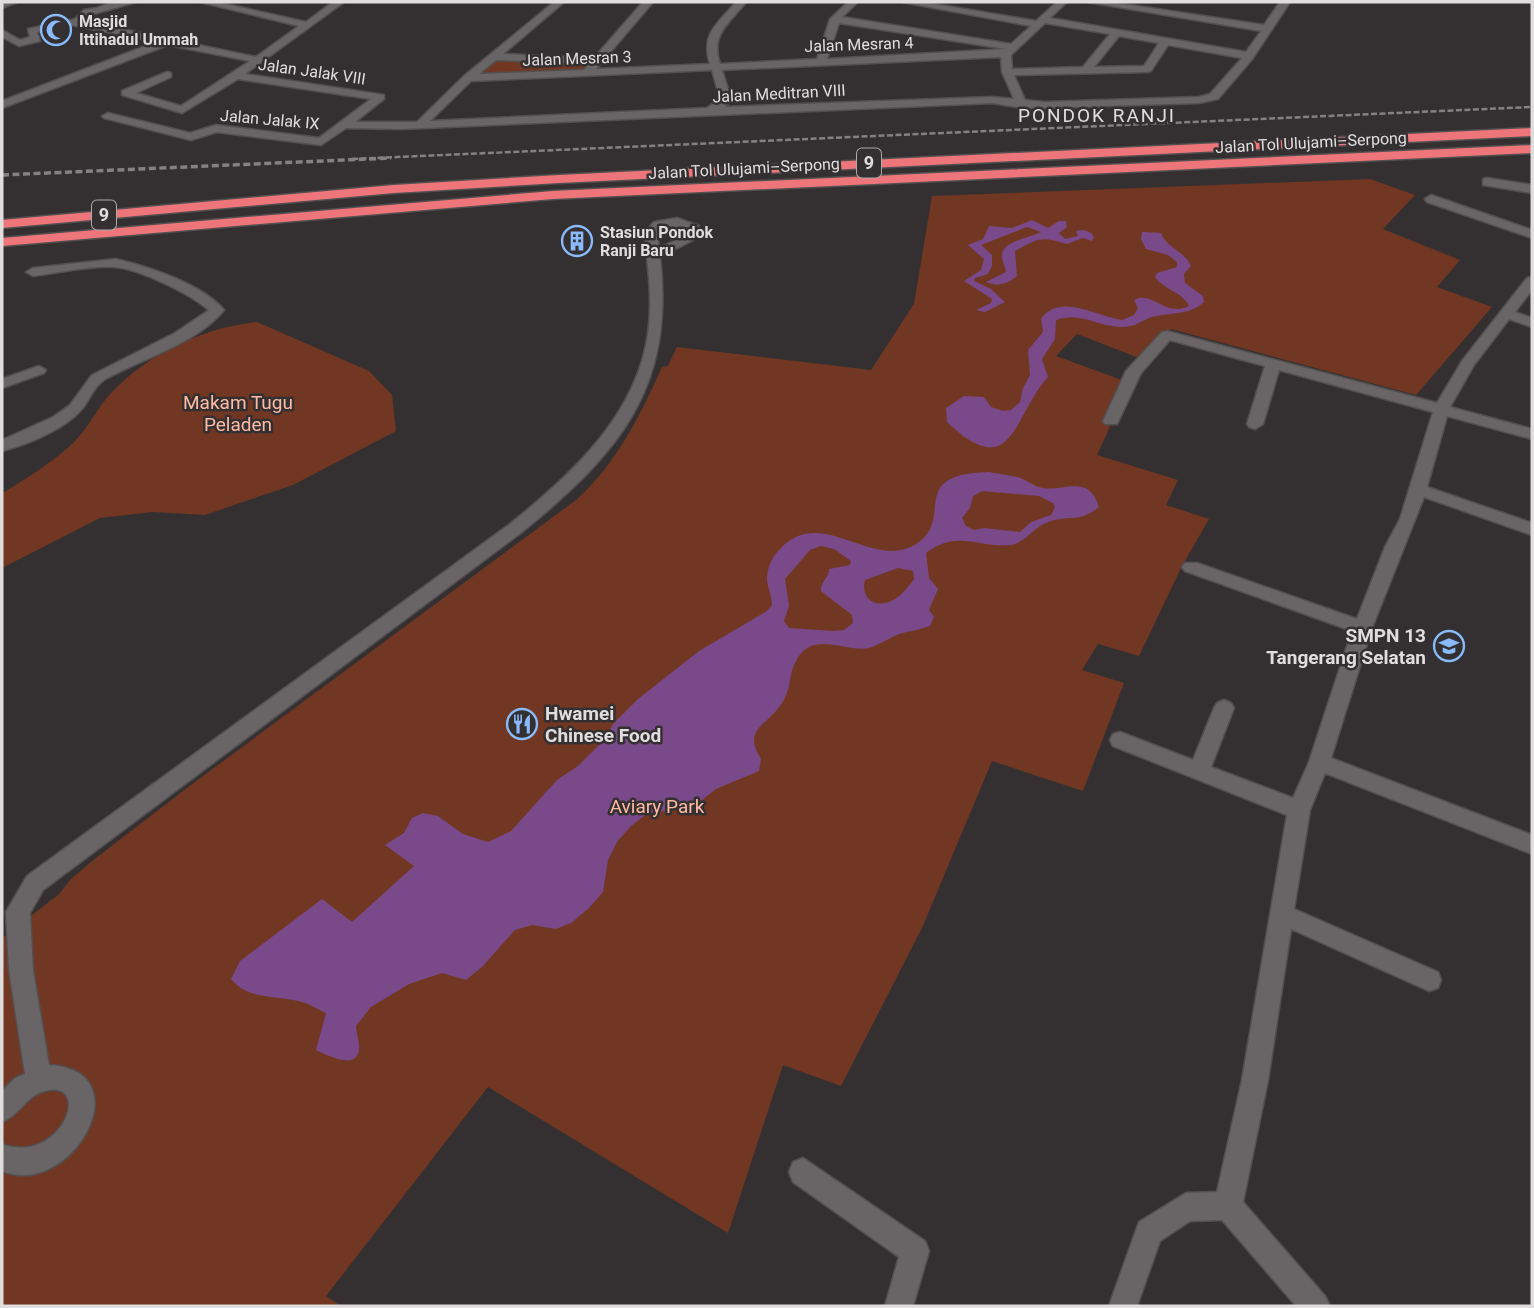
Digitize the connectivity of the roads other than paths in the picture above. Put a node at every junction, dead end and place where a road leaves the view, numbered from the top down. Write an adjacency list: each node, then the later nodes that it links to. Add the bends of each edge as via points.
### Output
1 (12, 2): 13 (street)
2 (131, 2): 16 (street, via 86,12)
3 (205, 2): 17 (street)
4 (339, 2): 17 (street)
5 (559, 2): 26 (street)
6 (649, 2): 29 (street)
7 (741, 2): 31 (street, via 715,32 710,49)
8 (853, 2): 14 (street)
9 (907, 2): 15 (street)
10 (1062, 2): 15 (street)
11 (1093, 2): 18 (street)
12 (1280, 3): 18 (street)
13 (2, 5)
14 (835, 19): 23 (street); 30 (street)
15 (1042, 22): 20 (street); 23 (street)
16 (76, 23): 19 (street, via 31,31 36,39 19,43); 21 (street)
17 (308, 25): 28 (street)
18 (1268, 29): 25 (street)
19 (2, 33)
20 (1116, 33): 22 (street); 27 (street)
21 (169, 41): 28 (street); 41 (street)
22 (1166, 41): 25 (street); 33 (street)
23 (1016, 47): 24 (street)
24 (1006, 54): 30 (street, Jalan Mesran 4); 36 (street)
25 (1249, 56): 42 (street, Jalan Meditran VIII, via 1214,97)
26 (493, 57): 29 (street, Jalan Mesran 3); 39 (street)
27 (1096, 58): 33 (street); 34 (street)
28 (258, 60): 38 (street)
29 (598, 61): 32 (street, Jalan Mesran 3); 35 (street)
30 (821, 62): 31 (street, Jalan Mesran 4)
31 (714, 66): 32 (street, Jalan Mesran 3); 40 (street)
32 (687, 67): 35 (street, Jalan Mesran 3)
33 (1149, 68): 34 (street)
34 (1086, 70): 36 (street)
35 (588, 72): 39 (street, Jalan Mesran 3)
36 (1007, 72): 42 (street)
37 (167, 75): 38 (street, via 125,93 182,110)
38 (236, 76): 46 (street, Jalan Jalak VIII, via 380,97)
39 (468, 78): 47 (street)
40 (726, 94): 43 (street); 44 (street, via 721,105)
41 (4, 103)
42 (1022, 105): 43 (street, Jalan Meditran VIII, via 992,100)
43 (765, 108): 44 (street, Jalan Meditran VIII)
44 (704, 112): 47 (street, Jalan Meditran VIII)
45 (108, 116): 46 (street, Jalan Jalak IX, via 191,137 216,128 321,142)
46 (345, 125): 47 (street, Jalan Meditran VIII)
47 (420, 125)
48 (1532, 132): 53 (highway, Jalan Tol Ulujami–Serpong / 9, via 559,179 381,190)
49 (1532, 149): 55 (highway, Jalan Tol Ulujami–Serpong / 9, via 553,195)
50 (1487, 182): 51 (street)
51 (1532, 189)
52 (1431, 199): 54 (street)
53 (2, 225)
54 (1532, 234)
55 (2, 242)
56 (651, 246): 56 (street, via 682,243 694,229 684,223 656,226); 81 (street, via 656,308 654,337 642,380 619,424 590,464 516,528 35,883 18,912 21,970)
57 (33, 272): 68 (street, via 116,264 202,297 217,310 196,327 97,377 87,385 77,406 62,417)
58 (1532, 281): 59 (street)
59 (1508, 314): 60 (street); 64 (street, via 1467,364)
60 (1532, 323)
61 (1274, 363): 64 (street); 65 (street, via 1167,335 1134,371); 66 (street)
62 (39, 370): 63 (street)
63 (2, 384)
64 (1442, 408): 67 (street); 69 (street)
65 (1111, 421)
66 (1255, 424)
67 (1532, 434)
68 (2, 446)
69 (1417, 489): 70 (street); 72 (street)
70 (1532, 528)
71 (1191, 568): 72 (street)
72 (1363, 628): 75 (street)
73 (1224, 708): 76 (street)
74 (1120, 740): 76 (street)
75 (1319, 762): 77 (street); 78 (street)
76 (1199, 771): 77 (street)
77 (1299, 810): 79 (street)
78 (1532, 845)
79 (1282, 914): 80 (street); 85 (street, via 1255,1080)
80 (1429, 980)
81 (39, 1080): 82 (street, via 23,1087); 83 (street, via 68,1079 78,1086 83,1096 79,1125 54,1151 38,1160)
82 (2, 1109)
83 (8, 1165)
84 (803, 1172): 86 (street, via 915,1251)
85 (1228, 1206): 87 (street, via 1186,1207 1149,1233); 88 (street)
86 (899, 1306)
87 (1123, 1306)
88 (1315, 1306)

